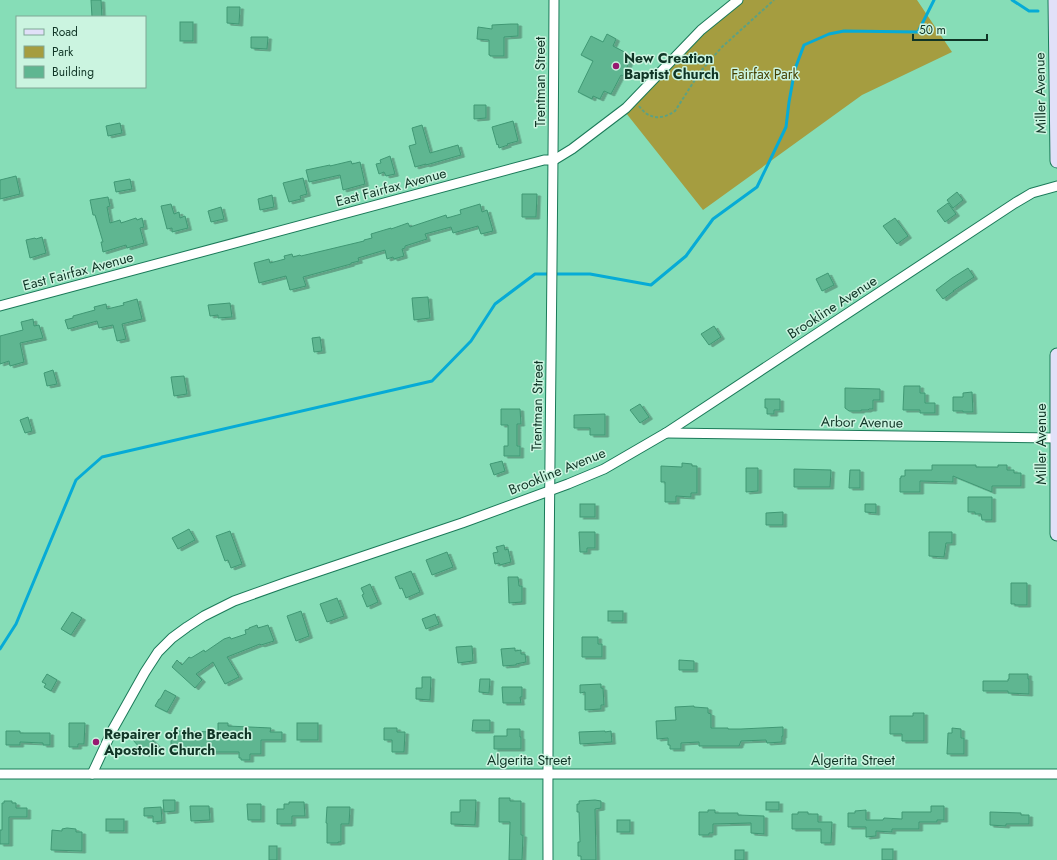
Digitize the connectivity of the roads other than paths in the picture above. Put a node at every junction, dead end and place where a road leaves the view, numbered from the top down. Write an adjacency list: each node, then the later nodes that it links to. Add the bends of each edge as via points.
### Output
1 (554, 0): 4 (street, Trentman Street)
2 (738, 0): 4 (street, East Fairfax Avenue, via 701,30 626,108)
3 (1055, 0): 5 (main road, Miller Avenue)
4 (554, 160): 7 (street, East Fairfax Avenue, via 544,160); 11 (street, Trentman Street)
5 (1057, 161)
6 (1057, 186): 9 (street, Brookline Avenue, via 1032,193 1015,203)
7 (0, 306)
8 (1057, 354): 10 (main road, Miller Avenue)
9 (666, 433): 10 (street, Arbor Avenue); 11 (street, Brookline Avenue, via 604,469)
10 (1057, 438): 12 (main road, Miller Avenue)
11 (549, 490): 14 (street, Brookline Avenue, via 240,598 204,616 172,638 158,652 113,729); 15 (street, Trentman Street)
12 (1057, 534)
13 (0, 774): 14 (street, Algerita Street)
14 (92, 774): 15 (street, Algerita Street)
15 (548, 774): 16 (street, Algerita Street); 17 (street, Trentman Street)
16 (1057, 774)
17 (548, 860)

